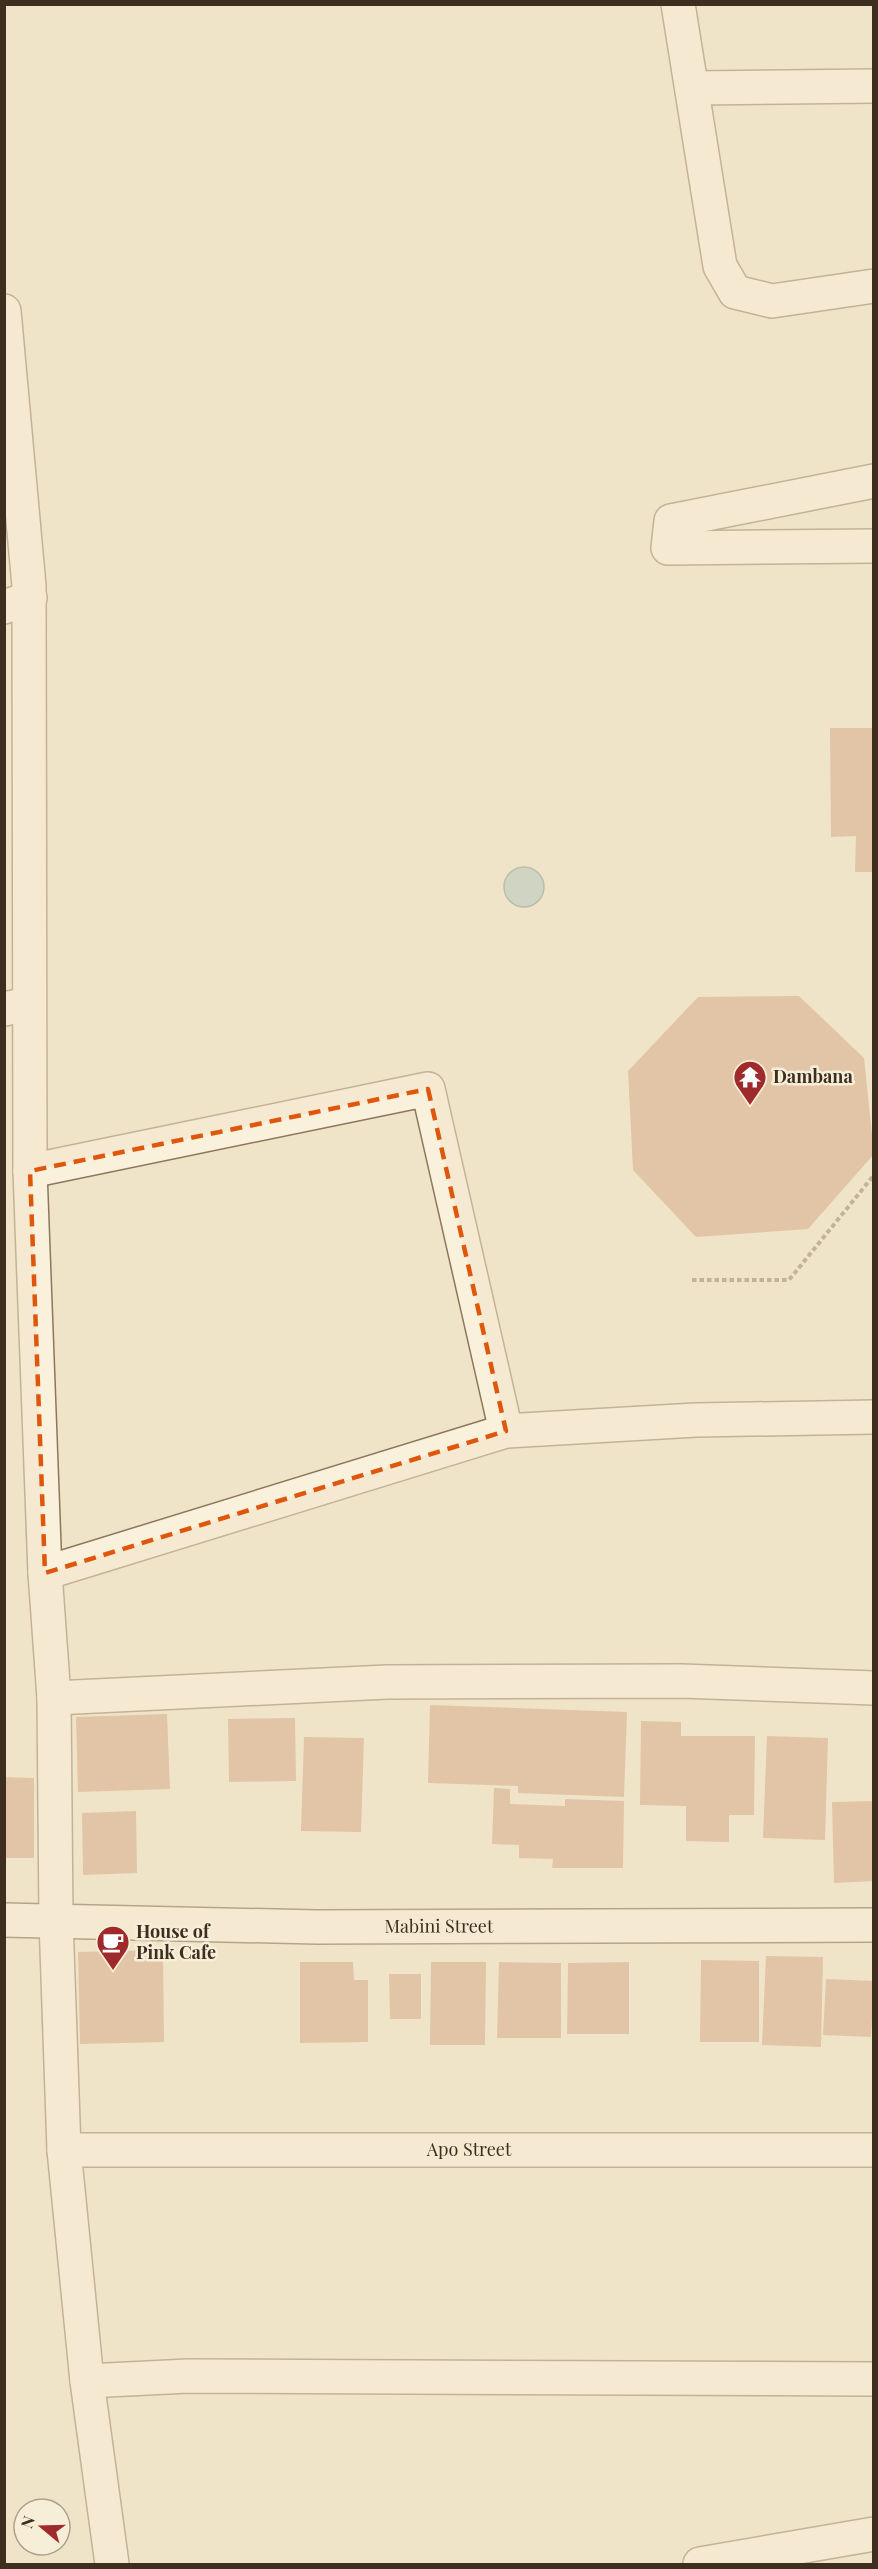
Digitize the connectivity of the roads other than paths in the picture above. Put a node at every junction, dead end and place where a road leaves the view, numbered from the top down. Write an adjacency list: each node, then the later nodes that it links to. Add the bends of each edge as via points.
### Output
1 (678, 4): 3 (street)
2 (873, 86): 3 (street)
3 (692, 88): 4 (street, via 720,266 735,292 772,301)
4 (873, 286)
5 (4, 311): 8 (street)
6 (873, 481): 7 (street, via 671,521 668,548)
7 (873, 546)
8 (17, 603): 9 (street)
9 (17, 1007): 10 (street)
10 (30, 1171): 12 (street, via 428,1089); 13 (street)
11 (873, 1418): 12 (street, via 696,1420)
12 (506, 1431): 13 (street)
13 (45, 1573): 15 (street)
14 (873, 1688): 15 (street, via 681,1681 399,1682)
15 (54, 1698): 17 (street)
16 (4, 1920): 17 (street, Mabini Street)
17 (56, 1920): 18 (street, Mabini Street, via 317,1927); 19 (street)
18 (873, 1925)
19 (64, 2150): 20 (street, Apo Street); 22 (street)
20 (873, 2150)
21 (873, 2379): 22 (street, via 188,2376)
22 (87, 2381): 24 (street)
23 (873, 2534): 25 (street)
24 (112, 2565)
25 (700, 2565)

